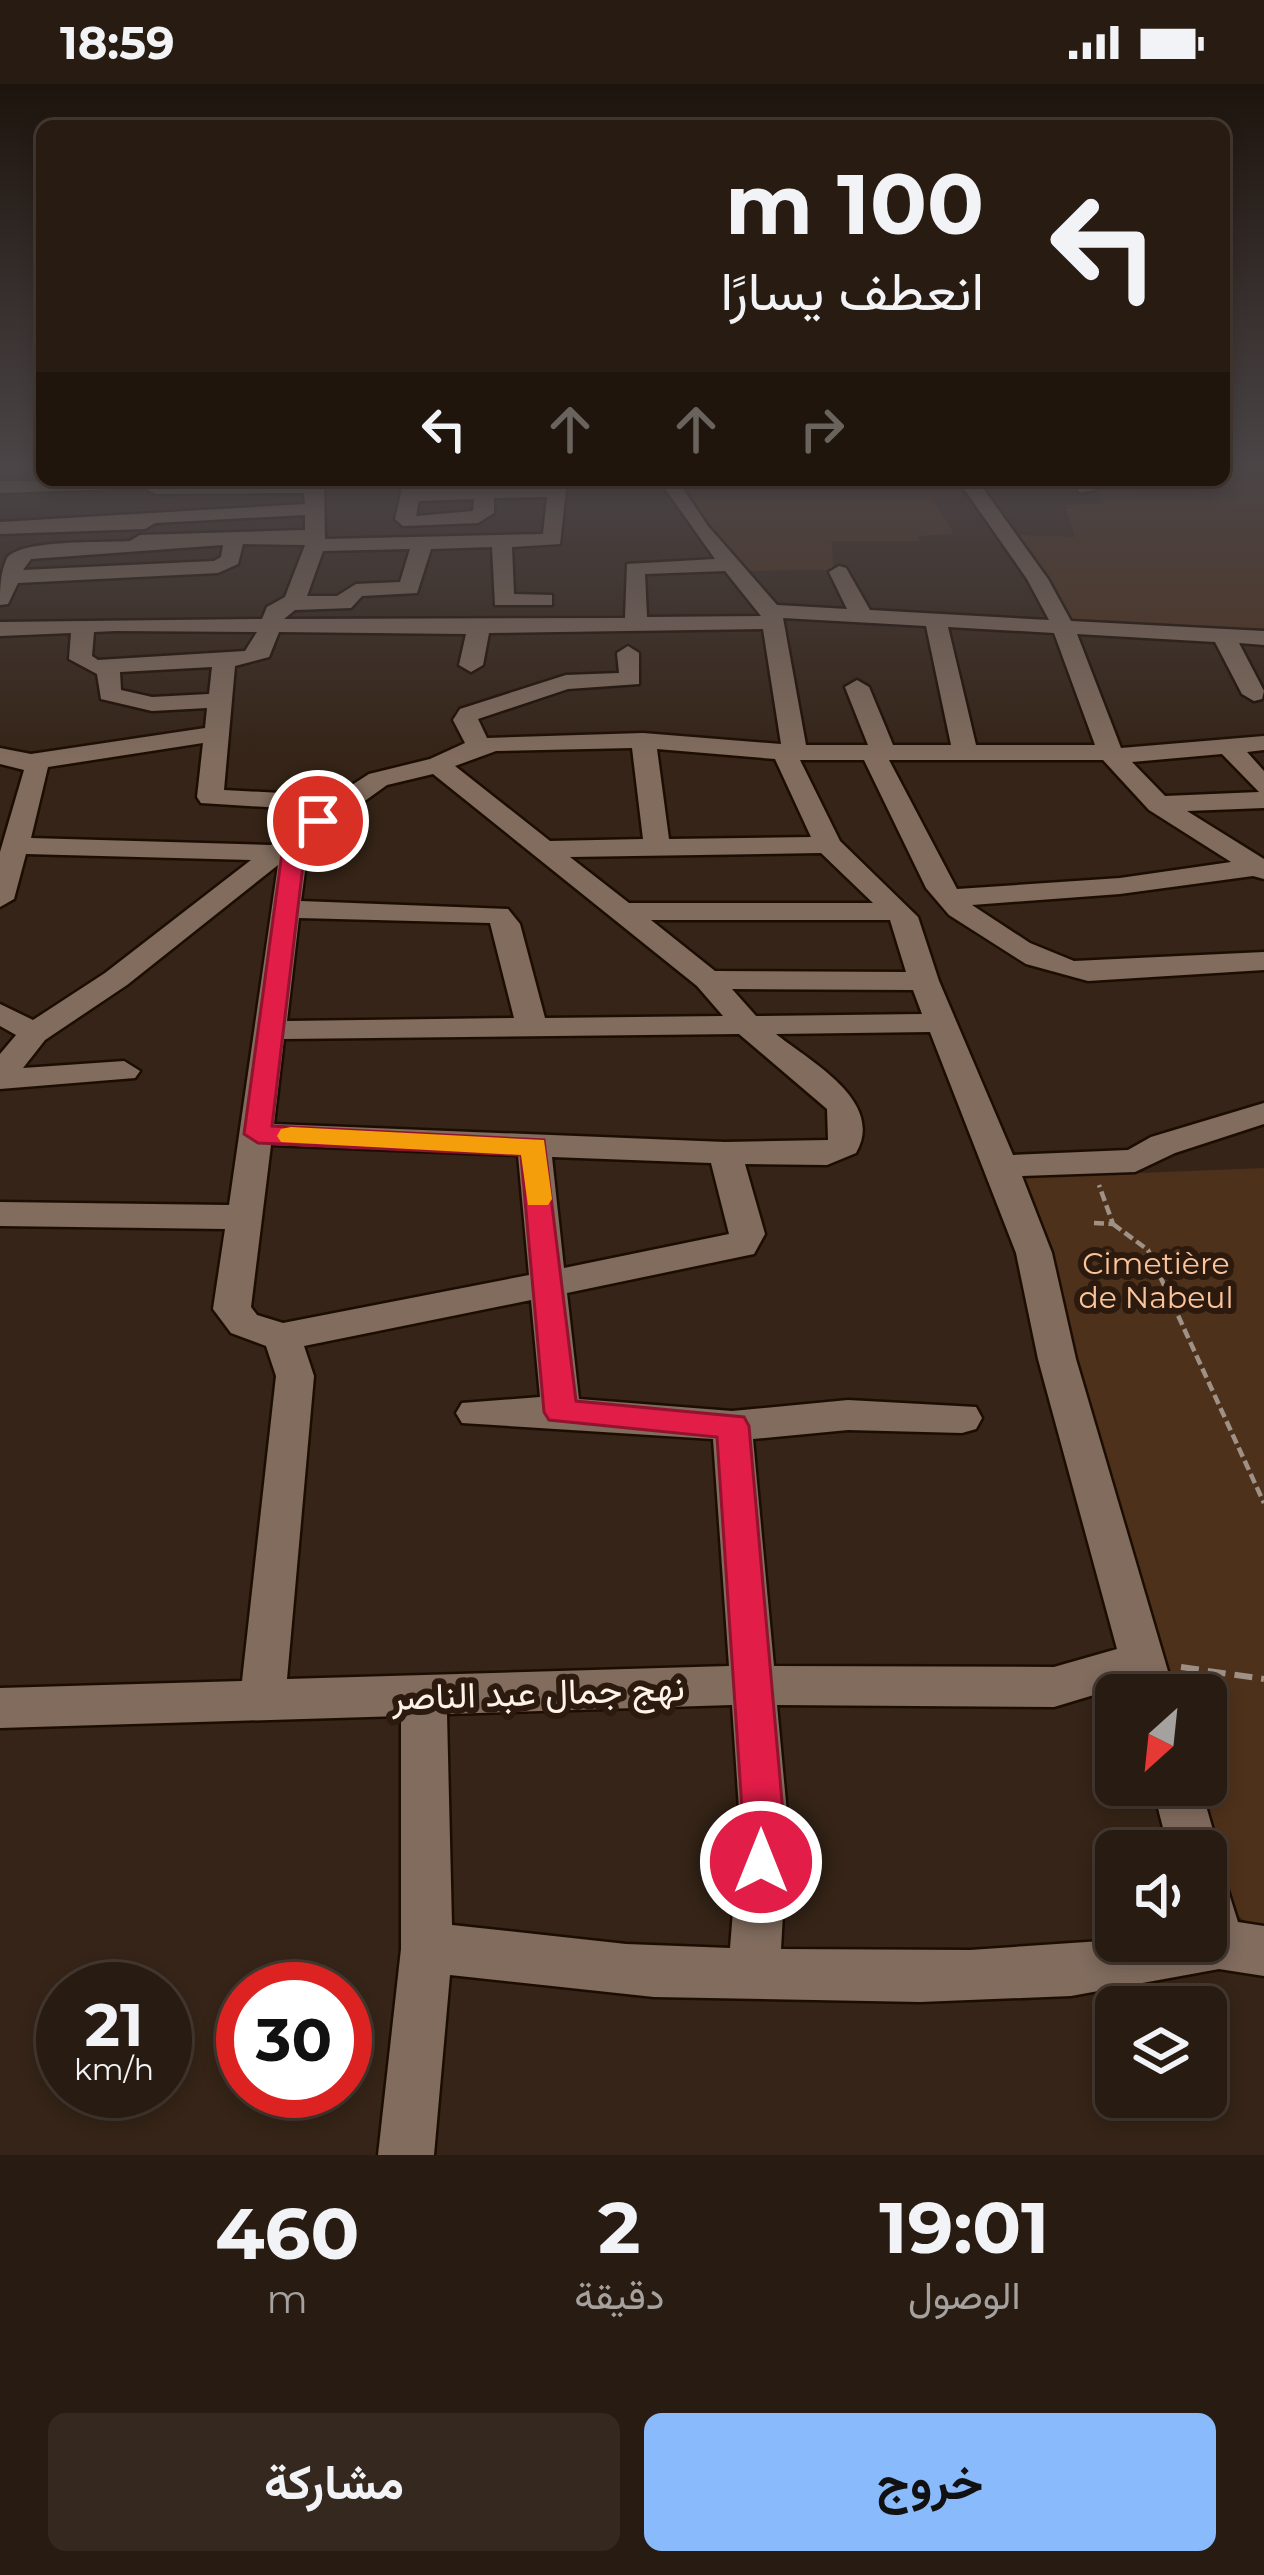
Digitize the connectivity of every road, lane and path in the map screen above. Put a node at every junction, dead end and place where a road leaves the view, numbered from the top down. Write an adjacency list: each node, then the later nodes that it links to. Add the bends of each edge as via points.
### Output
1 (16, 564): 13 (street)
2 (133, 564): 14 (street)
3 (227, 564): 14 (street)
4 (306, 564): 16 (street)
5 (416, 564): 16 (street, via 409,588 356,590 343,603)
6 (502, 564): 11 (street, via 503,600)
7 (531, 564): 11 (street)
8 (544, 564): 11 (street)
9 (734, 564): 17 (street); 21 (street, via 634,568)
10 (1026, 564): 22 (street)
11 (541, 571): 29 (street)
12 (839, 572): 18 (street)
13 (11, 578): 14 (street); 15 (street)
14 (128, 580)
15 (0, 601): 20 (street, via 16,608 121,605)
16 (292, 603): 24 (street)
17 (771, 616): 18 (street); 21 (street); 44 (street)
18 (862, 616): 19 (street)
19 (936, 621): 22 (street); 46 (street)
20 (116, 624): 23 (street); 24 (street)
21 (636, 624): 29 (street)
22 (1061, 624): 27 (street); 47 (street)
23 (83, 625): 26 (street); 33 (street, via 80,659)
24 (269, 627): 25 (street); 31 (street, via 258,655)
25 (479, 627): 29 (street); 32 (street)
26 (0, 629)
27 (1224, 637): 28 (street); 35 (street)
28 (1264, 638)
29 (559, 647): 30 (street, via 631,679); 42 (street, via 470,714)
30 (628, 653)
31 (224, 661): 33 (street); 36 (street)
32 (471, 665)
33 (108, 668): 37 (street, via 109,694)
34 (857, 687): 45 (street)
35 (1254, 694)
36 (220, 700): 37 (street); 38 (street)
37 (152, 704): 39 (street)
38 (215, 735): 39 (street); 53 (street, via 210,796)
39 (153, 738): 49 (street)
40 (643, 740): 42 (street); 44 (street); 58 (street)
41 (1264, 743): 43 (street)
42 (479, 746): 50 (street)
43 (1228, 746): 47 (street); 51 (street)
44 (790, 752): 45 (street); 56 (street)
45 (878, 753): 46 (street); 62 (street, via 936,882)
46 (965, 753): 47 (street)
47 (1112, 755): 54 (street)
48 (0, 756): 49 (street)
49 (32, 762): 55 (street, via 38,770)
50 (438, 765): 53 (street, via 378,779); 59 (street)
51 (1264, 786)
52 (1264, 800): 54 (street)
53 (340, 804): 57 (street)
54 (1158, 804): 60 (street)
55 (12, 835): 57 (street); 61 (street)
56 (828, 845): 58 (street); 65 (street)
57 (286, 846): 63 (street); 74 (street)
58 (657, 847): 59 (street)
59 (538, 848): 64 (street)
60 (1260, 869): 62 (street)
61 (0, 899)
62 (954, 904): 65 (street); 66 (street, via 1069,970)
63 (286, 909): 71 (street, via 498,915); 73 (street)
64 (620, 912): 65 (street); 67 (street)
65 (901, 914): 68 (street)
66 (1264, 961)
67 (708, 980): 68 (street); 72 (street)
68 (923, 981): 70 (street)
69 (0, 1013): 74 (street)
70 (941, 1023): 72 (street); 81 (street)
71 (532, 1028): 72 (street); 73 (street)
72 (750, 1028): 80 (street, via 842,1105 844,1144 827,1154)
73 (272, 1030): 78 (street)
74 (34, 1034): 76 (street)
75 (124, 1071): 76 (street)
76 (0, 1077)
77 (1257, 1122): 81 (street, via 1163,1145 1135,1161)
78 (258, 1134): 79 (street); 84 (street)
79 (534, 1146): 80 (street); 87 (street)
80 (725, 1153): 87 (street, via 747,1234 741,1245)
81 (1001, 1166): 94 (street, via 1034,1253)
82 (1098, 1183): 86 (path)
83 (0, 1214): 84 (street)
84 (243, 1217): 88 (street, via 232,1309 244,1324)
85 (1094, 1223): 86 (path)
86 (1113, 1224): 93 (path, via 1148,1250)
87 (545, 1282): 88 (street); 89 (street)
88 (281, 1337): 99 (street, via 295,1376)
89 (561, 1412): 90 (street); 92 (street)
90 (476, 1413)
91 (962, 1418): 92 (street, via 848,1415)
92 (732, 1426): 98 (street)
93 (1264, 1502)
94 (1147, 1674)
95 (1227, 1679): 96 (path)
96 (1264, 1679)
97 (1095, 1683): 98 (street, نهج جمال عبد الناصر)
98 (750, 1685): 100 (street, نهج جمال عبد الناصر); 104 (street, via 764,1824)
99 (263, 1698): 100 (street, نهج جمال عبد الناصر); 101 (street, نهج جمال عبد الناصر)
100 (424, 1698): 103 (street)
101 (0, 1708)
102 (1241, 1948): 104 (street, via 951,1977)
103 (427, 1949): 104 (street); 105 (street)
104 (754, 1974)
105 (406, 2155)

